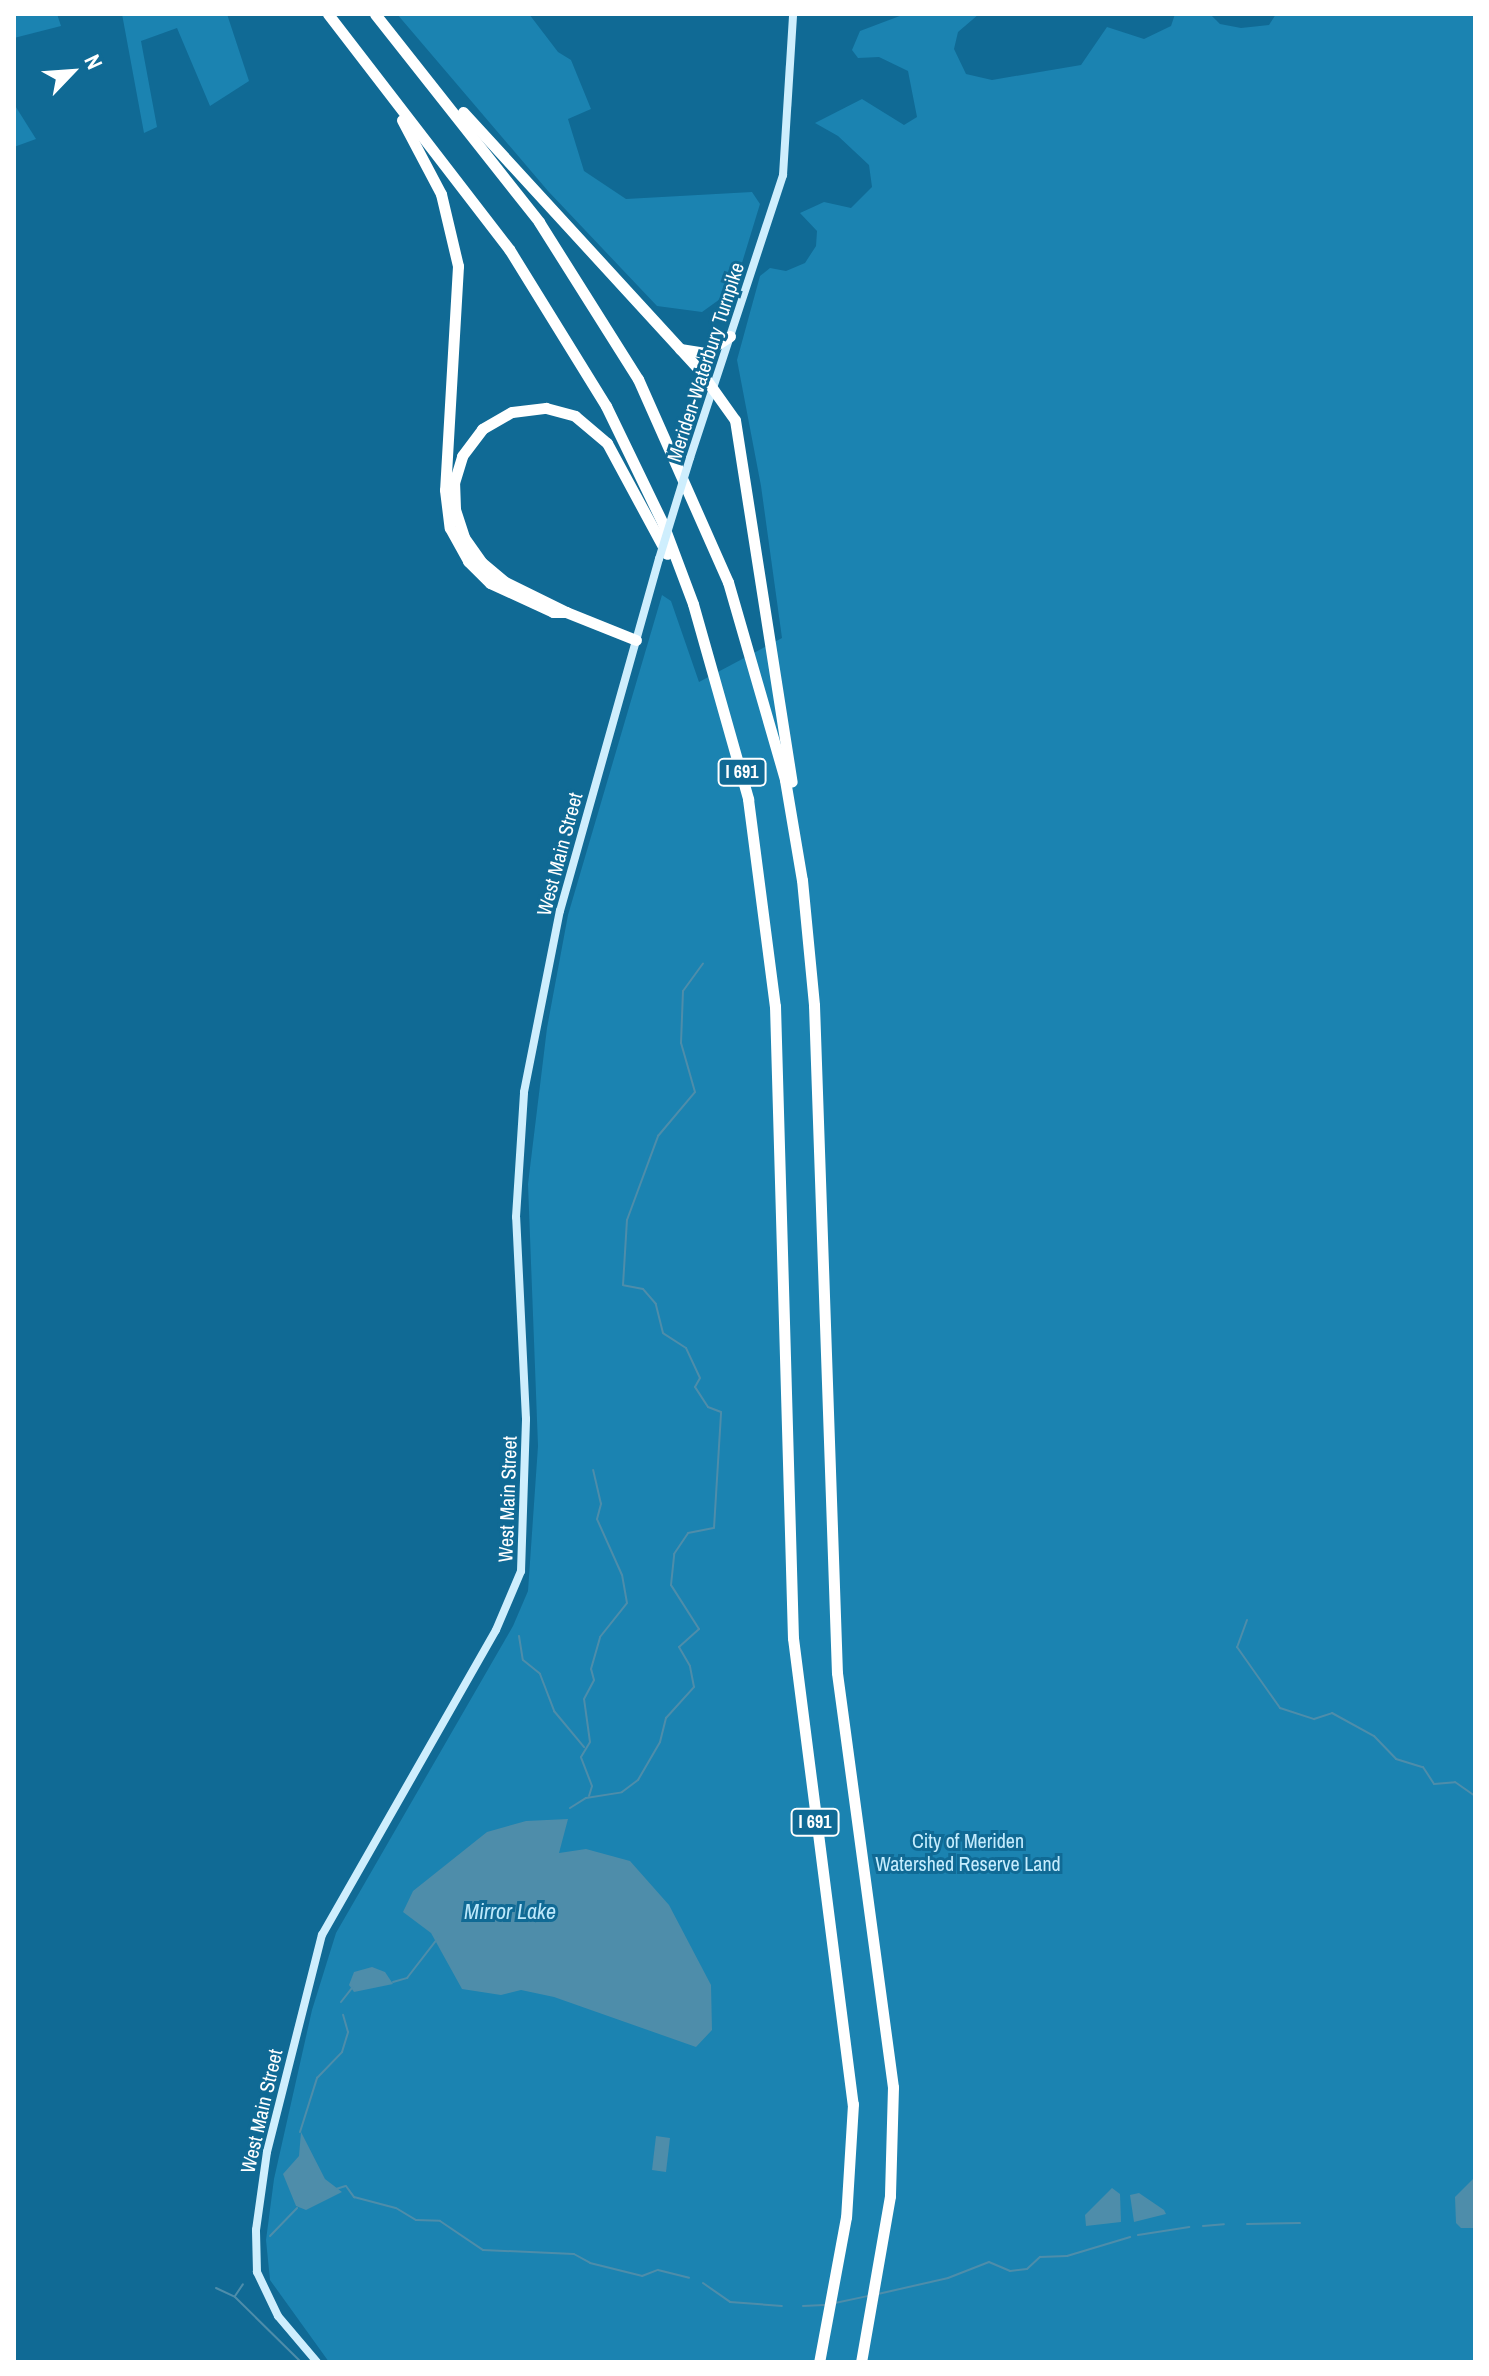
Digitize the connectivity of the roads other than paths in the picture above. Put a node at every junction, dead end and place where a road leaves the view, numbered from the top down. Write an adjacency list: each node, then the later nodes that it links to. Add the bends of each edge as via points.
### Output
1 (375, 14): 4 (highway, I 691)
2 (793, 14): 6 (main road, Meriden-Waterbury Turnpike, via 786,160)
3 (330, 17): 5 (highway, I 691)
4 (414, 63): 7 (highway, via 436,79); 13 (highway, I 691, via 560,252 660,423 742,622)
5 (373, 72): 9 (highway, I 691, via 500,237 568,338 638,469); 10 (highway, via 426,161 455,245 459,307 445,498 450,528 464,557 490,583 553,612)
6 (730, 336): 7 (highway, via 704,353); 8 (main road, Meriden-Waterbury Turnpike)
7 (680, 349): 8 (highway)
8 (713, 388): 11 (main road, Meriden-Waterbury Turnpike, bridge); 13 (highway, via 741,439 795,797)
9 (693, 604): 10 (highway, via 601,435 560,410 516,411 482,429 462,456 454,483 457,518 468,545 491,572); 14 (highway, I 691, via 739,756 769,933 777,1047 793,1638 851,2073 853,2124)
10 (566, 612): 11 (highway)
11 (636, 640): 12 (main road, Meriden-Waterbury Turnpike)
12 (614, 715): 16 (main road, West Main Street, via 550,949 520,1128 516,1255 526,1443 521,1571 496,1630 322,1935 267,2152 256,2230 257,2272 278,2316)
13 (795, 835): 15 (highway, I 691, via 814,1005 836,1659 892,2075 894,2136 881,2256)
14 (820, 2358)
15 (862, 2359)
16 (317, 2362)

